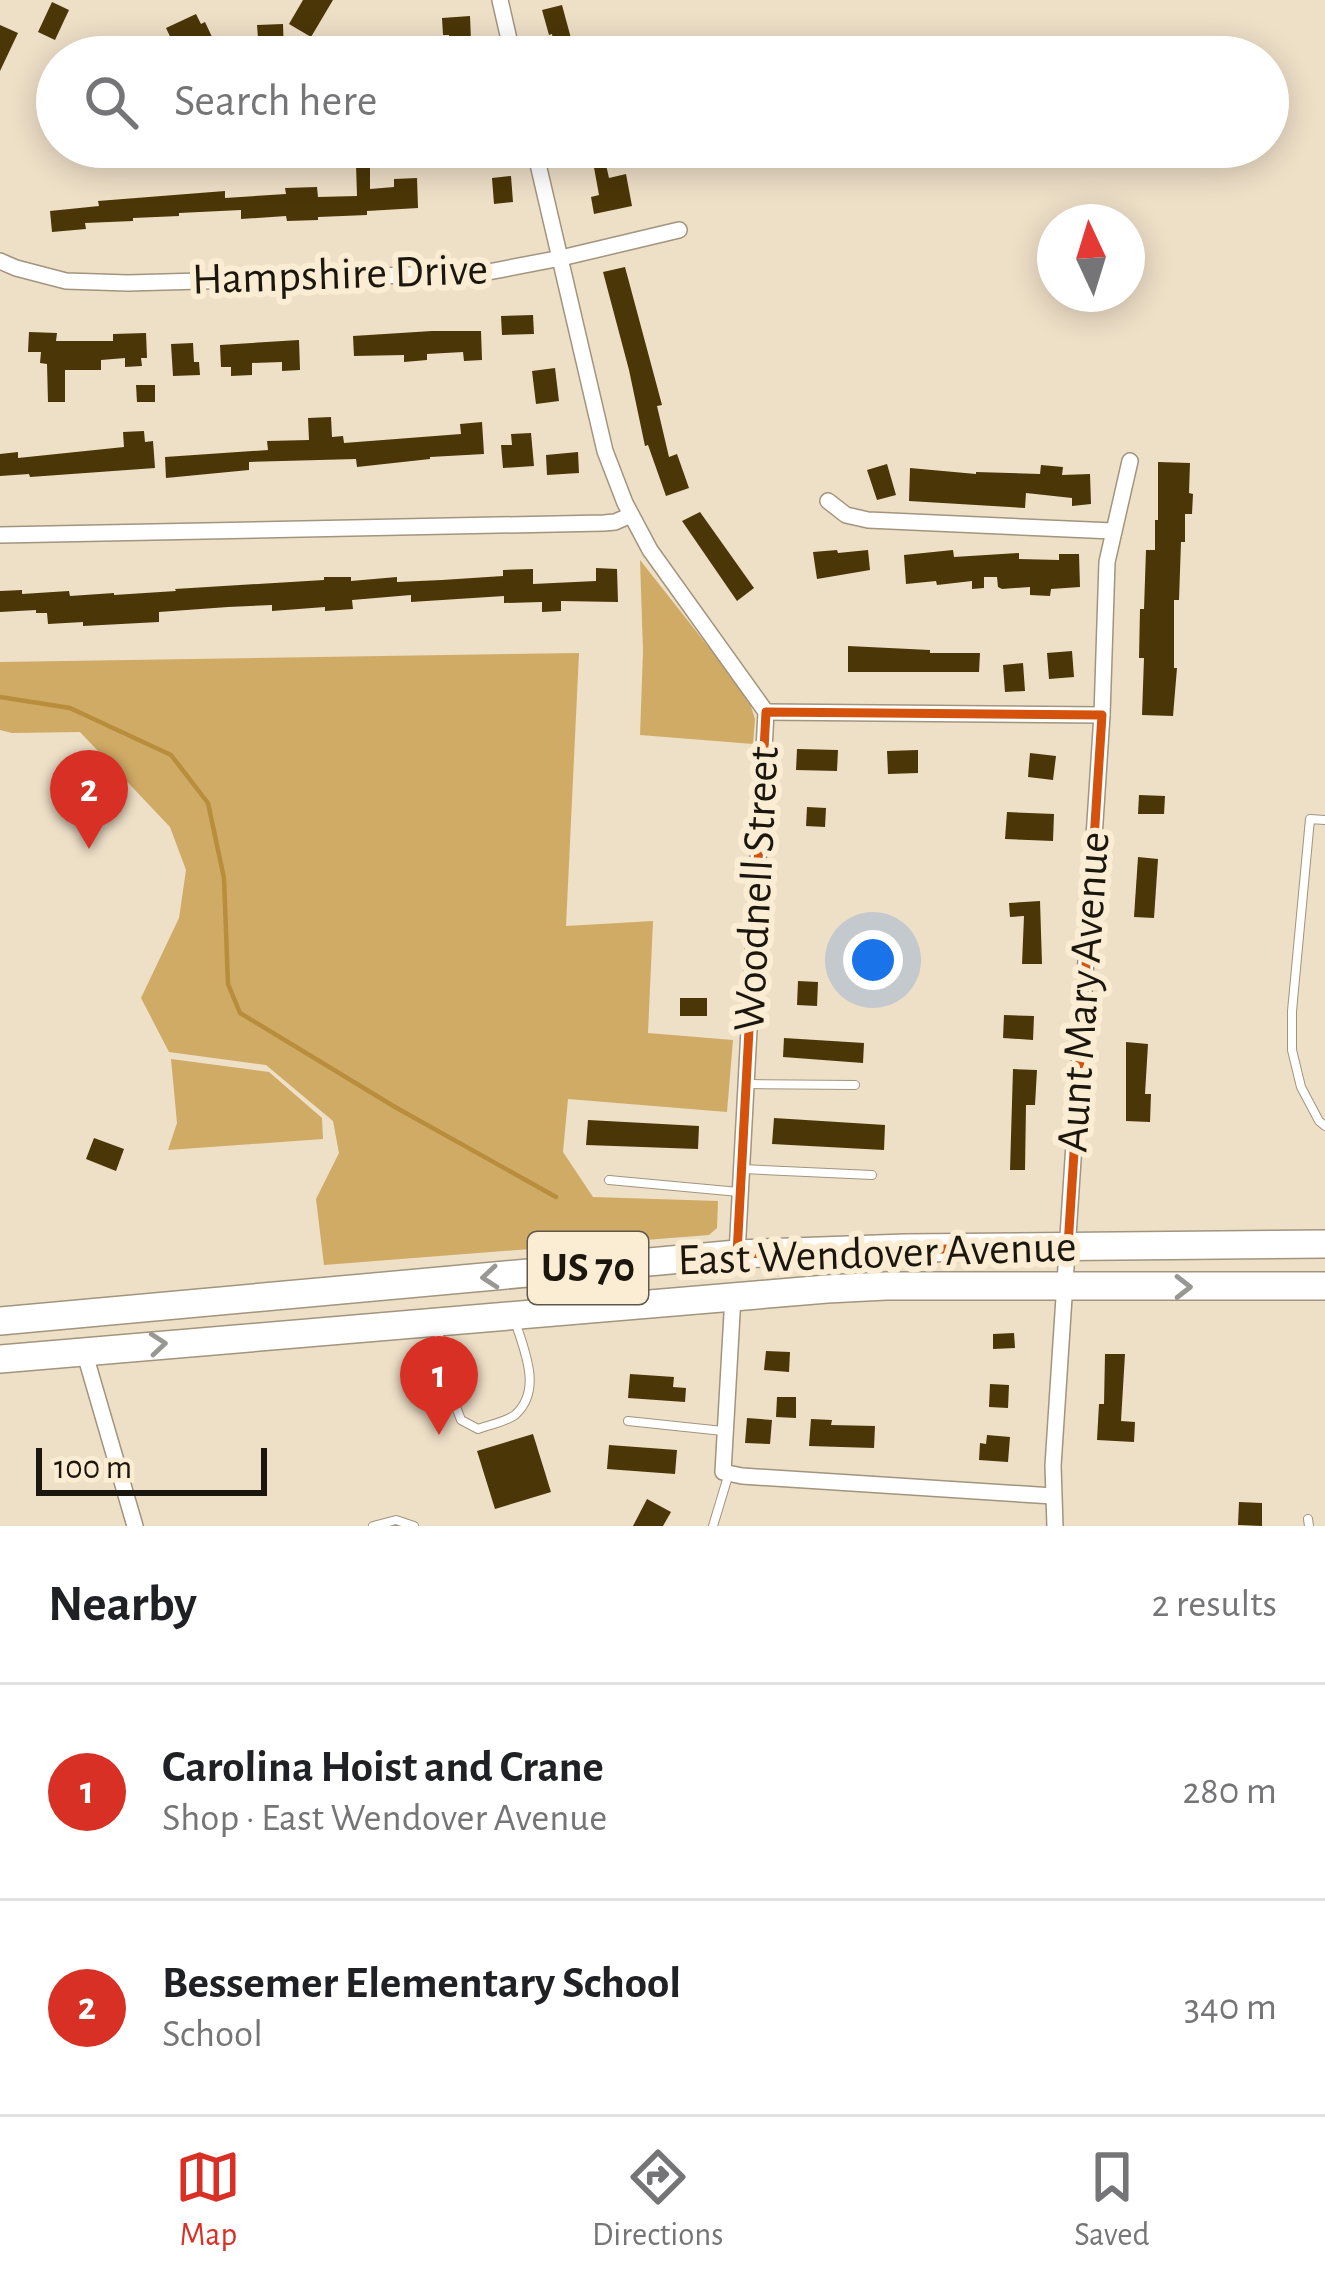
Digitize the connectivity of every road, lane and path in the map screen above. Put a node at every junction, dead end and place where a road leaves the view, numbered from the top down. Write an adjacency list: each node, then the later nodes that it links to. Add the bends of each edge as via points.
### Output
1 (500, 0): 2 (street)
2 (508, 36)
3 (539, 168): 5 (street, Woodnell Street)
4 (679, 230): 5 (street, Hampshire Drive)
5 (561, 258): 6 (street, Hampshire Drive, via 483,273 128,283 66,281); 9 (street, Woodnell Street, via 605,451)
6 (0, 261)
7 (1130, 461): 10 (street, Aunt Mary Avenue)
8 (828, 501): 10 (street, via 868,520)
9 (631, 514): 11 (street, via 604,524); 12 (street, Woodnell Street)
10 (1113, 531): 13 (street, Aunt Mary Avenue)
11 (0, 535)
12 (766, 712): 13 (street); 15 (street, Woodnell Street)
13 (1102, 715): 23 (street, Aunt Mary Avenue)
14 (1325, 820): 17 (lane, via 1310,818 1292,1050 1301,1087)
15 (746, 1084): 16 (lane); 18 (street, Woodnell Street)
16 (855, 1085)
17 (1325, 1126)
18 (742, 1169): 19 (lane); 21 (street, Woodnell Street)
19 (872, 1175)
20 (609, 1180): 21 (lane)
21 (740, 1192): 24 (street, Woodnell Street)
22 (1325, 1244): 23 (highway, East Wendover Avenue / US 70)
23 (1068, 1246): 24 (highway, East Wendover Avenue / US 70); 25 (street, Aunt Mary Avenue)
24 (737, 1254): 30 (highway, East Wendover Avenue / US 70, one-way to 30)
25 (1066, 1286): 26 (highway, East Wendover Avenue / US 70, one-way to 26); 27 (highway, East Wendover Avenue / US 70); 36 (street, Aunt Mary Avenue)
26 (1325, 1286)
27 (733, 1296): 28 (highway, East Wendover Avenue / US 70); 34 (street)
28 (513, 1314): 29 (highway, East Wendover Avenue / US 70); 29 (lane, via 528,1363 525,1402 512,1418 478,1429 461,1420 453,1400)
29 (435, 1321): 31 (highway, East Wendover Avenue / US 70, one-way to 29)
30 (0, 1322)
31 (84, 1351): 32 (highway, East Wendover Avenue / US 70); 37 (street)
32 (0, 1359)
33 (628, 1421): 34 (lane)
34 (724, 1431): 35 (street)
35 (726, 1473): 36 (street); 40 (lane)
36 (1053, 1496): 41 (street, Aunt Mary Avenue)
37 (135, 1526)
38 (373, 1526): 39 (lane)
39 (414, 1526)
40 (713, 1526)
41 (1054, 1526)

